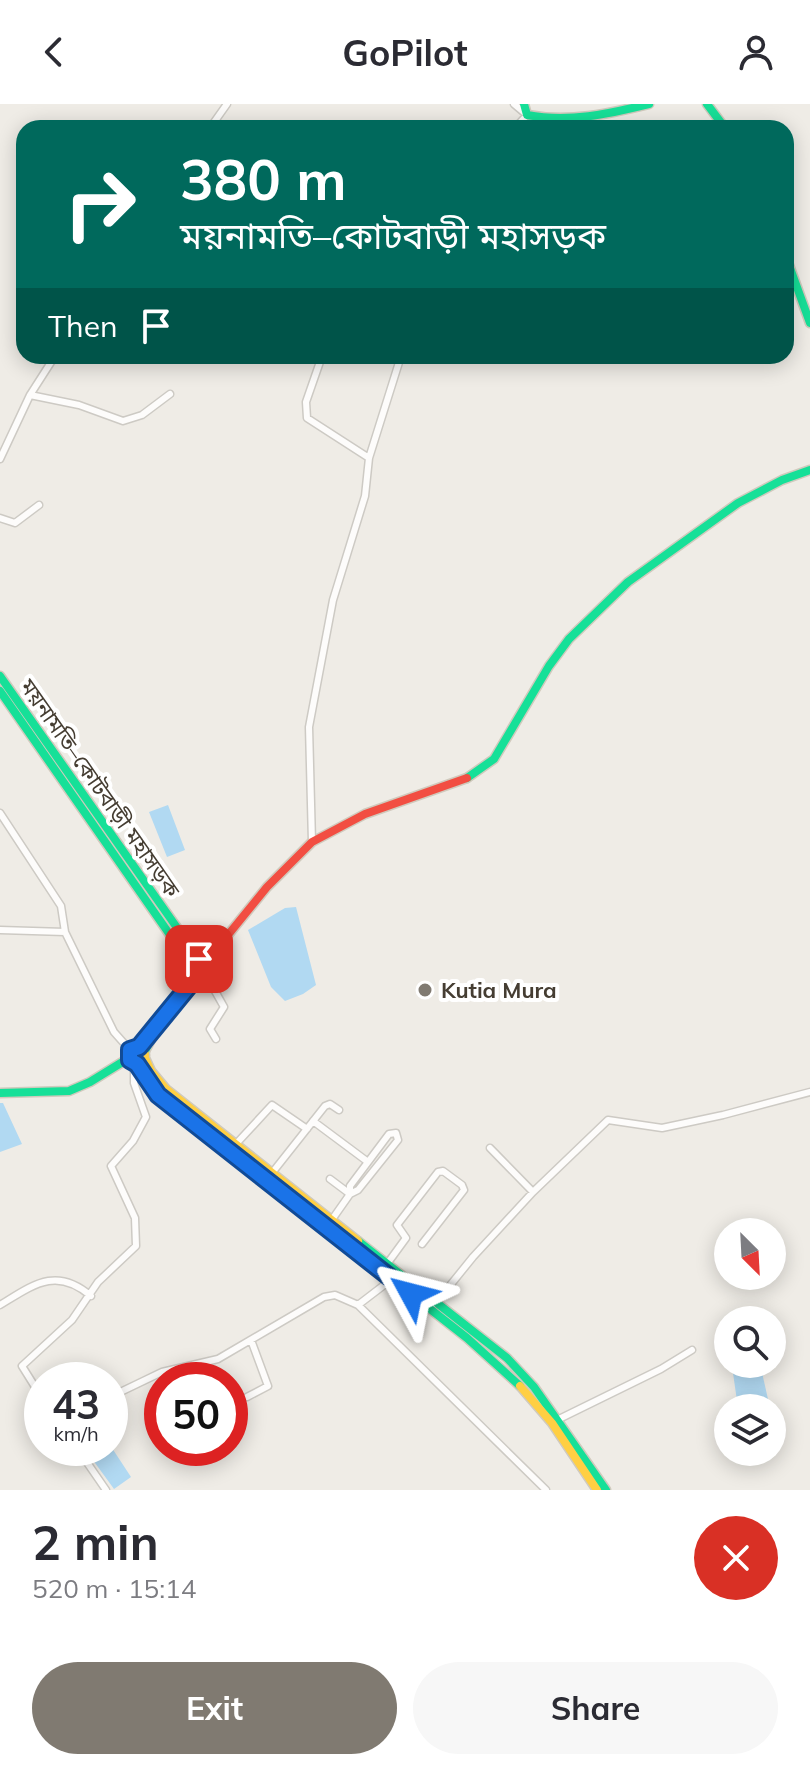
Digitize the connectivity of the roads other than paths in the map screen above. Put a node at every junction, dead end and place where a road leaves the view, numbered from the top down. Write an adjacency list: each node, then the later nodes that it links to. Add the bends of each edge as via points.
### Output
1 (514, 104): 4 (street)
2 (524, 104): 4 (main road)
3 (649, 104): 4 (main road, via 576,119)
4 (527, 115): 5 (street)
5 (522, 120)
6 (794, 279): 7 (main road)
7 (810, 323)
8 (50, 364): 12 (street)
9 (319, 364): 13 (street, via 306,402 307,418)
10 (398, 364): 13 (street)
11 (170, 394): 12 (street, via 142,415 123,421)
12 (30, 395): 14 (street)
13 (369, 458): 22 (street, via 365,496 333,600 309,727)
14 (0, 459)
15 (810, 470): 22 (main road, via 738,503 628,582 569,639 484,768 461,782 365,814)
16 (39, 505): 17 (street, via 15,523)
17 (0, 518)
18 (0, 676): 20 (main road, ময়নামতি–কোটবাড়ী মহাসড়ক)
19 (0, 691): 20 (main road, ময়নামতি–কোটবাড়ী মহাসড়ক)
20 (22, 715): 25 (main road, ময়নামতি–কোটবাড়ী মহাসড়ক)
21 (0, 813): 24 (street, via 61,906)
22 (312, 842): 25 (main road)
23 (0, 930): 24 (street)
24 (65, 932): 27 (street, via 114,1032)
25 (199, 969): 26 (street, via 224,1007 210,1029); 27 (main road)
26 (216, 1039)
27 (137, 1056): 29 (main road, via 69,1091); 33 (main road, via 166,1089); 40 (main road, via 158,1095); 44 (street, via 134,1083 146,1117 111,1166 135,1218 136,1246 98,1282)
28 (810, 1092): 38 (street, via 662,1128 608,1120)
29 (0, 1093)
30 (339, 1110): 31 (street, via 327,1104)
31 (313, 1121): 32 (street); 35 (street)
32 (307, 1129): 33 (street, via 272,1105); 36 (street)
33 (236, 1144): 36 (main road)
34 (490, 1148): 38 (street)
35 (368, 1162): 39 (street); 39 (street, via 389,1134 396,1133 398,1140)
36 (272, 1173): 40 (main road)
37 (330, 1179): 39 (street)
38 (533, 1192): 47 (street)
39 (350, 1194): 40 (street)
40 (328, 1224): 42 (main road); 43 (main road)
41 (422, 1244): 42 (street, via 464,1190 443,1171 397,1225 406,1238)
42 (387, 1264): 47 (main road)
43 (392, 1279): 46 (street); 47 (main road)
44 (91, 1296): 45 (street, via 69,1282 38,1282); 50 (street)
45 (0, 1305)
46 (358, 1305): 48 (street, via 335,1295 324,1297); 56 (street)
47 (434, 1305): 53 (main road, via 507,1358)
48 (251, 1340): 51 (street, via 218,1359 162,1372); 52 (street, via 268,1386)
49 (692, 1350): 53 (street)
50 (26, 1362)
51 (128, 1388)
52 (248, 1396)
53 (555, 1421): 57 (main road); 58 (main road)
54 (89, 1466): 55 (street)
55 (106, 1490)
56 (546, 1490)
57 (597, 1490)
58 (606, 1490)

